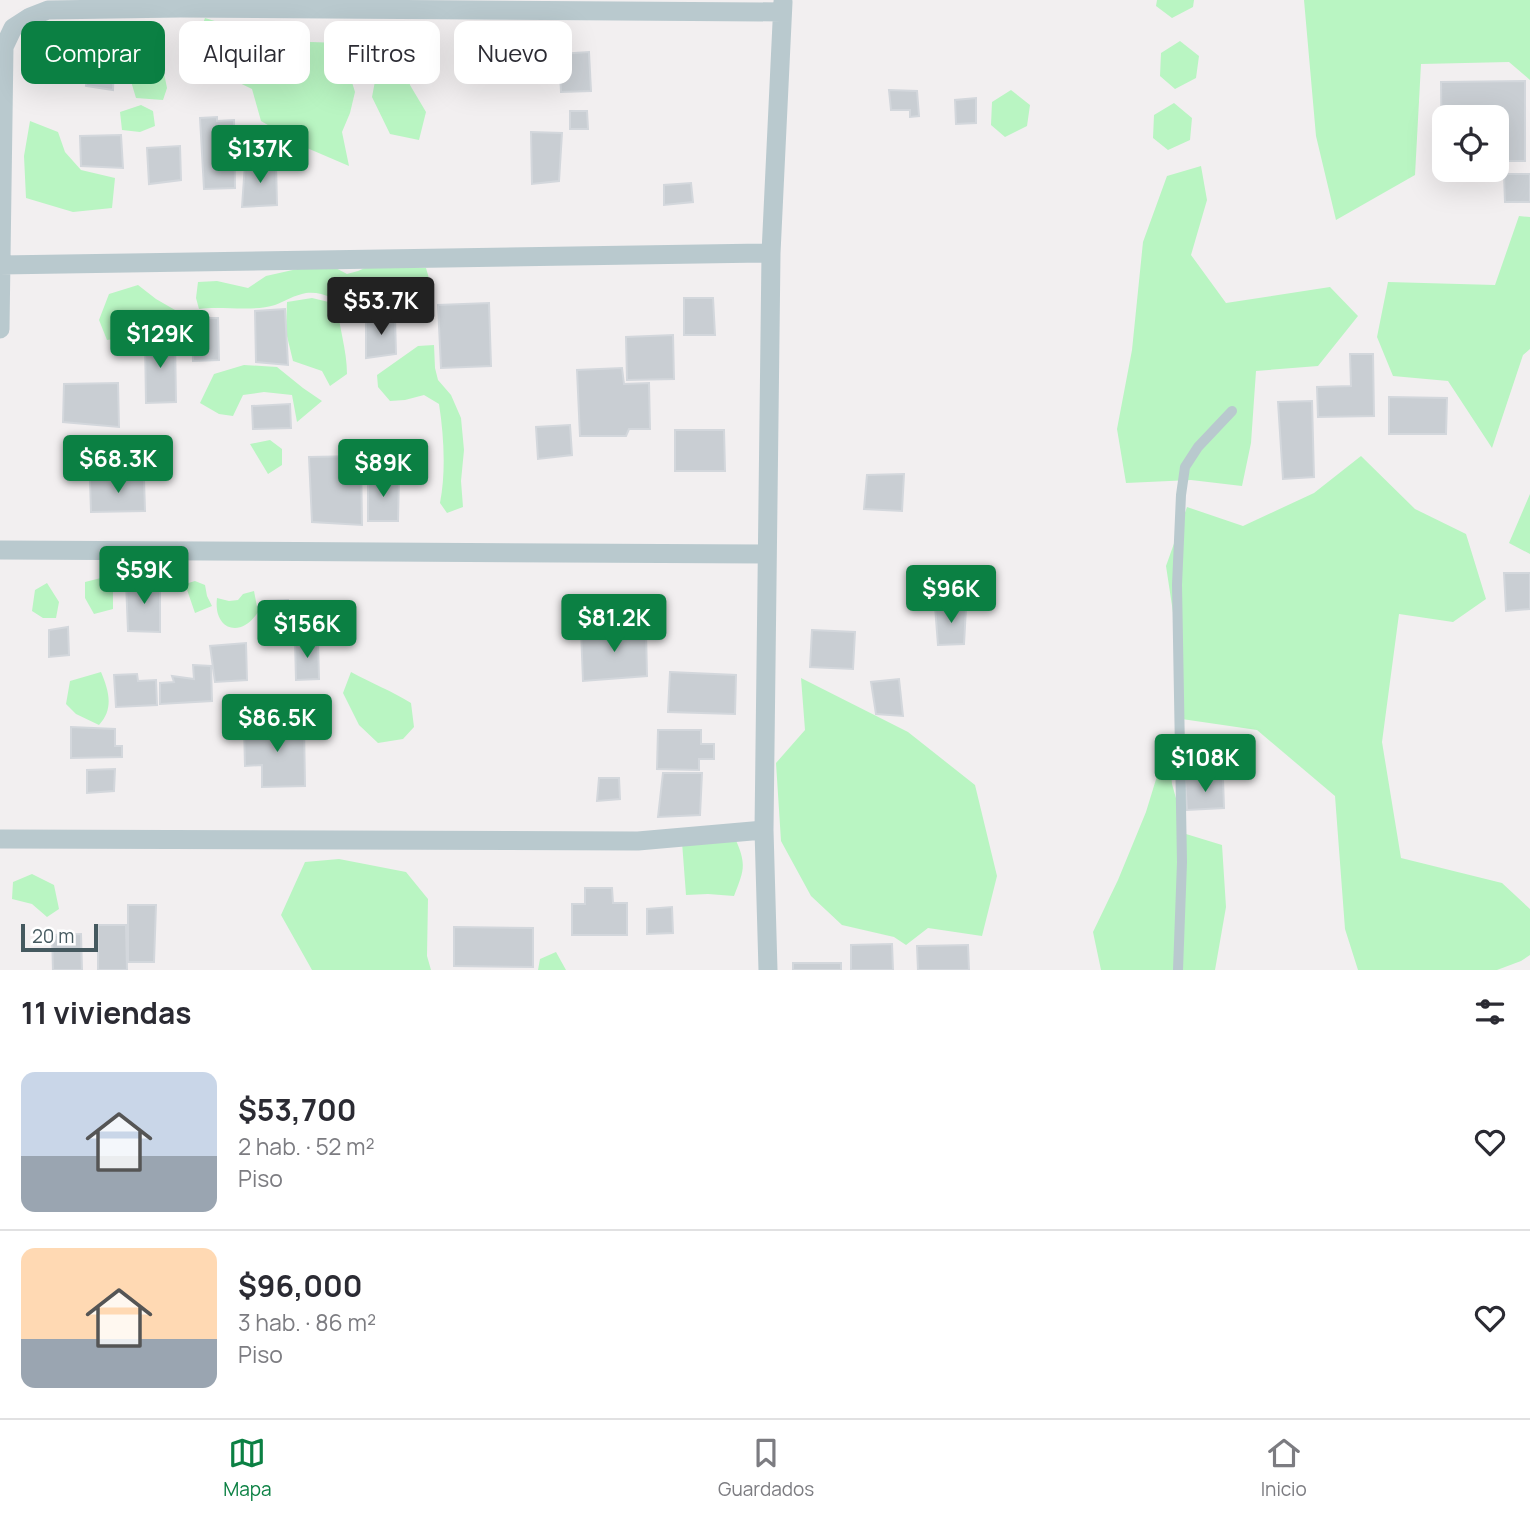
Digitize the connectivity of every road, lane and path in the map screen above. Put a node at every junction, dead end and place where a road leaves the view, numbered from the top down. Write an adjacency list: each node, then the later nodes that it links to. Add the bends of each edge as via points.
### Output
1 (180, 4): 2 (street); 5 (street, via 48,10 13,28 4,47)
2 (486, 5): 3 (street)
3 (783, 6): 4 (street)
4 (771, 253): 5 (street); 9 (street)
5 (0, 265): 6 (street)
6 (0, 329)
7 (1232, 411): 15 (lane, via 1185,467 1181,495)
8 (0, 550): 9 (street)
9 (766, 554): 11 (street)
10 (0, 828): 12 (street)
11 (764, 830): 12 (street, via 638,841); 14 (street)
12 (0, 839): 13 (street)
13 (0, 845)
14 (768, 970)
15 (1178, 970)

